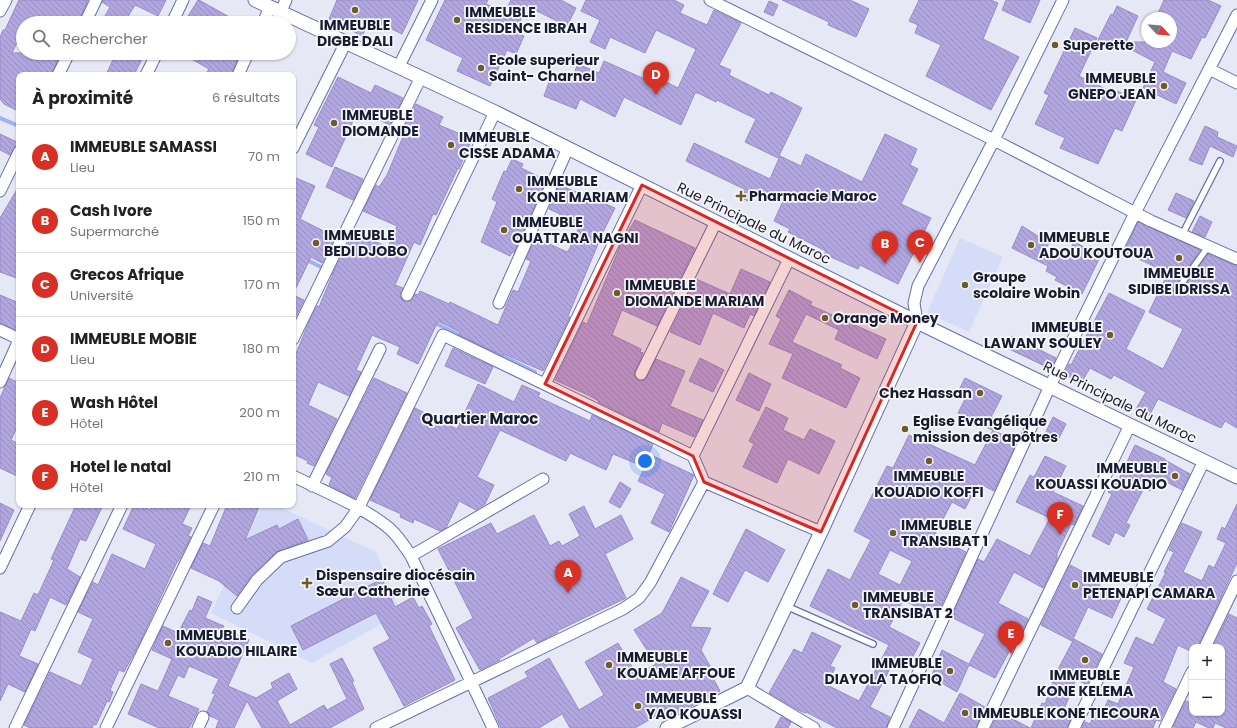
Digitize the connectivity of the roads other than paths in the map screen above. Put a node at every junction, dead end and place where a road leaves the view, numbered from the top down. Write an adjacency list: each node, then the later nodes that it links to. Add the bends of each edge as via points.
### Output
1 (6, 0): 9 (street)
2 (96, 0): 11 (street)
3 (183, 0): 12 (street)
4 (255, 0): 8 (street, Rue Principale du Maroc)
5 (432, 0): 18 (street)
6 (710, 0): 26 (street)
7 (1062, 0): 26 (street)
8 (279, 6): 13 (street); 14 (street, Rue Principale du Maroc)
9 (0, 11)
10 (1237, 15): 19 (street)
11 (88, 16)
12 (175, 16)
13 (269, 16)
14 (346, 42): 18 (street, Rue Principale du Maroc); 27 (street)
15 (66, 60): 20 (street)
16 (154, 60): 21 (street)
17 (245, 60): 22 (street)
18 (400, 66): 23 (street, Rue Principale du Maroc)
19 (1209, 69): 24 (street); 33 (street)
20 (60, 72)
21 (148, 72)
22 (239, 72)
23 (421, 77): 25 (street, Rue Principale du Maroc); 44 (street)
24 (1237, 83)
25 (495, 112): 28 (street, Rue Principale du Maroc); 40 (street)
26 (994, 140): 33 (street); 42 (street, via 916,290 914,303)
27 (296, 142)
28 (568, 148): 31 (street, Rue Principale du Maroc); 41 (street)
29 (16, 158): 32 (street)
30 (1220, 161): 35 (lane)
31 (642, 185): 34 (street, Rue Principale du Maroc); 50 (street)
32 (0, 191)
33 (1134, 213): 35 (street); 51 (street)
34 (716, 222): 37 (street, Rue Principale du Maroc); 48 (street)
35 (1182, 235): 36 (street)
36 (1208, 247): 38 (street); 39 (lane)
37 (789, 259): 42 (street, Rue Principale du Maroc); 53 (street)
38 (1237, 260)
39 (1177, 290)
40 (407, 295)
41 (499, 303)
42 (917, 322): 51 (street, Rue Principale du Maroc); 64 (street)
43 (0, 330): 45 (street)
44 (296, 333)
45 (16, 338)
46 (16, 347): 49 (street)
47 (380, 349): 59 (street)
48 (641, 374)
49 (0, 382)
50 (545, 384): 53 (street); 63 (street, via 443,335)
51 (1050, 386): 52 (street, Rue Principale du Maroc); 83 (street)
52 (1130, 425): 54 (street, Rue Principale du Maroc); 84 (street)
53 (693, 456): 58 (street)
54 (1204, 461): 55 (street, Rue Principale du Maroc); 85 (street)
55 (1237, 477)
56 (296, 478): 59 (street)
57 (543, 479): 65 (street)
58 (704, 482): 64 (street); 73 (street, via 639,598 623,609)
59 (312, 486): 63 (street)
60 (29, 508): 66 (street)
61 (121, 508): 76 (street)
62 (213, 508): 77 (street)
63 (358, 509): 65 (street, via 389,528); 69 (street, via 345,527 328,541 281,557 256,580)
64 (821, 532): 68 (street)
65 (411, 556): 73 (street)
66 (0, 568)
67 (1237, 581): 71 (street)
68 (786, 606): 70 (lane); 74 (street)
69 (237, 608)
70 (873, 644)
71 (1206, 644)
72 (1189, 678): 86 (street)
73 (470, 682): 79 (street); 80 (street)
74 (747, 688): 81 (street); 82 (street)
75 (204, 717): 78 (street)
76 (15, 728)
77 (106, 728)
78 (198, 728)
79 (376, 728)
80 (493, 728)
81 (667, 728)
82 (814, 728)
83 (893, 728)
84 (983, 728)
85 (1074, 728)
86 (1165, 728)

